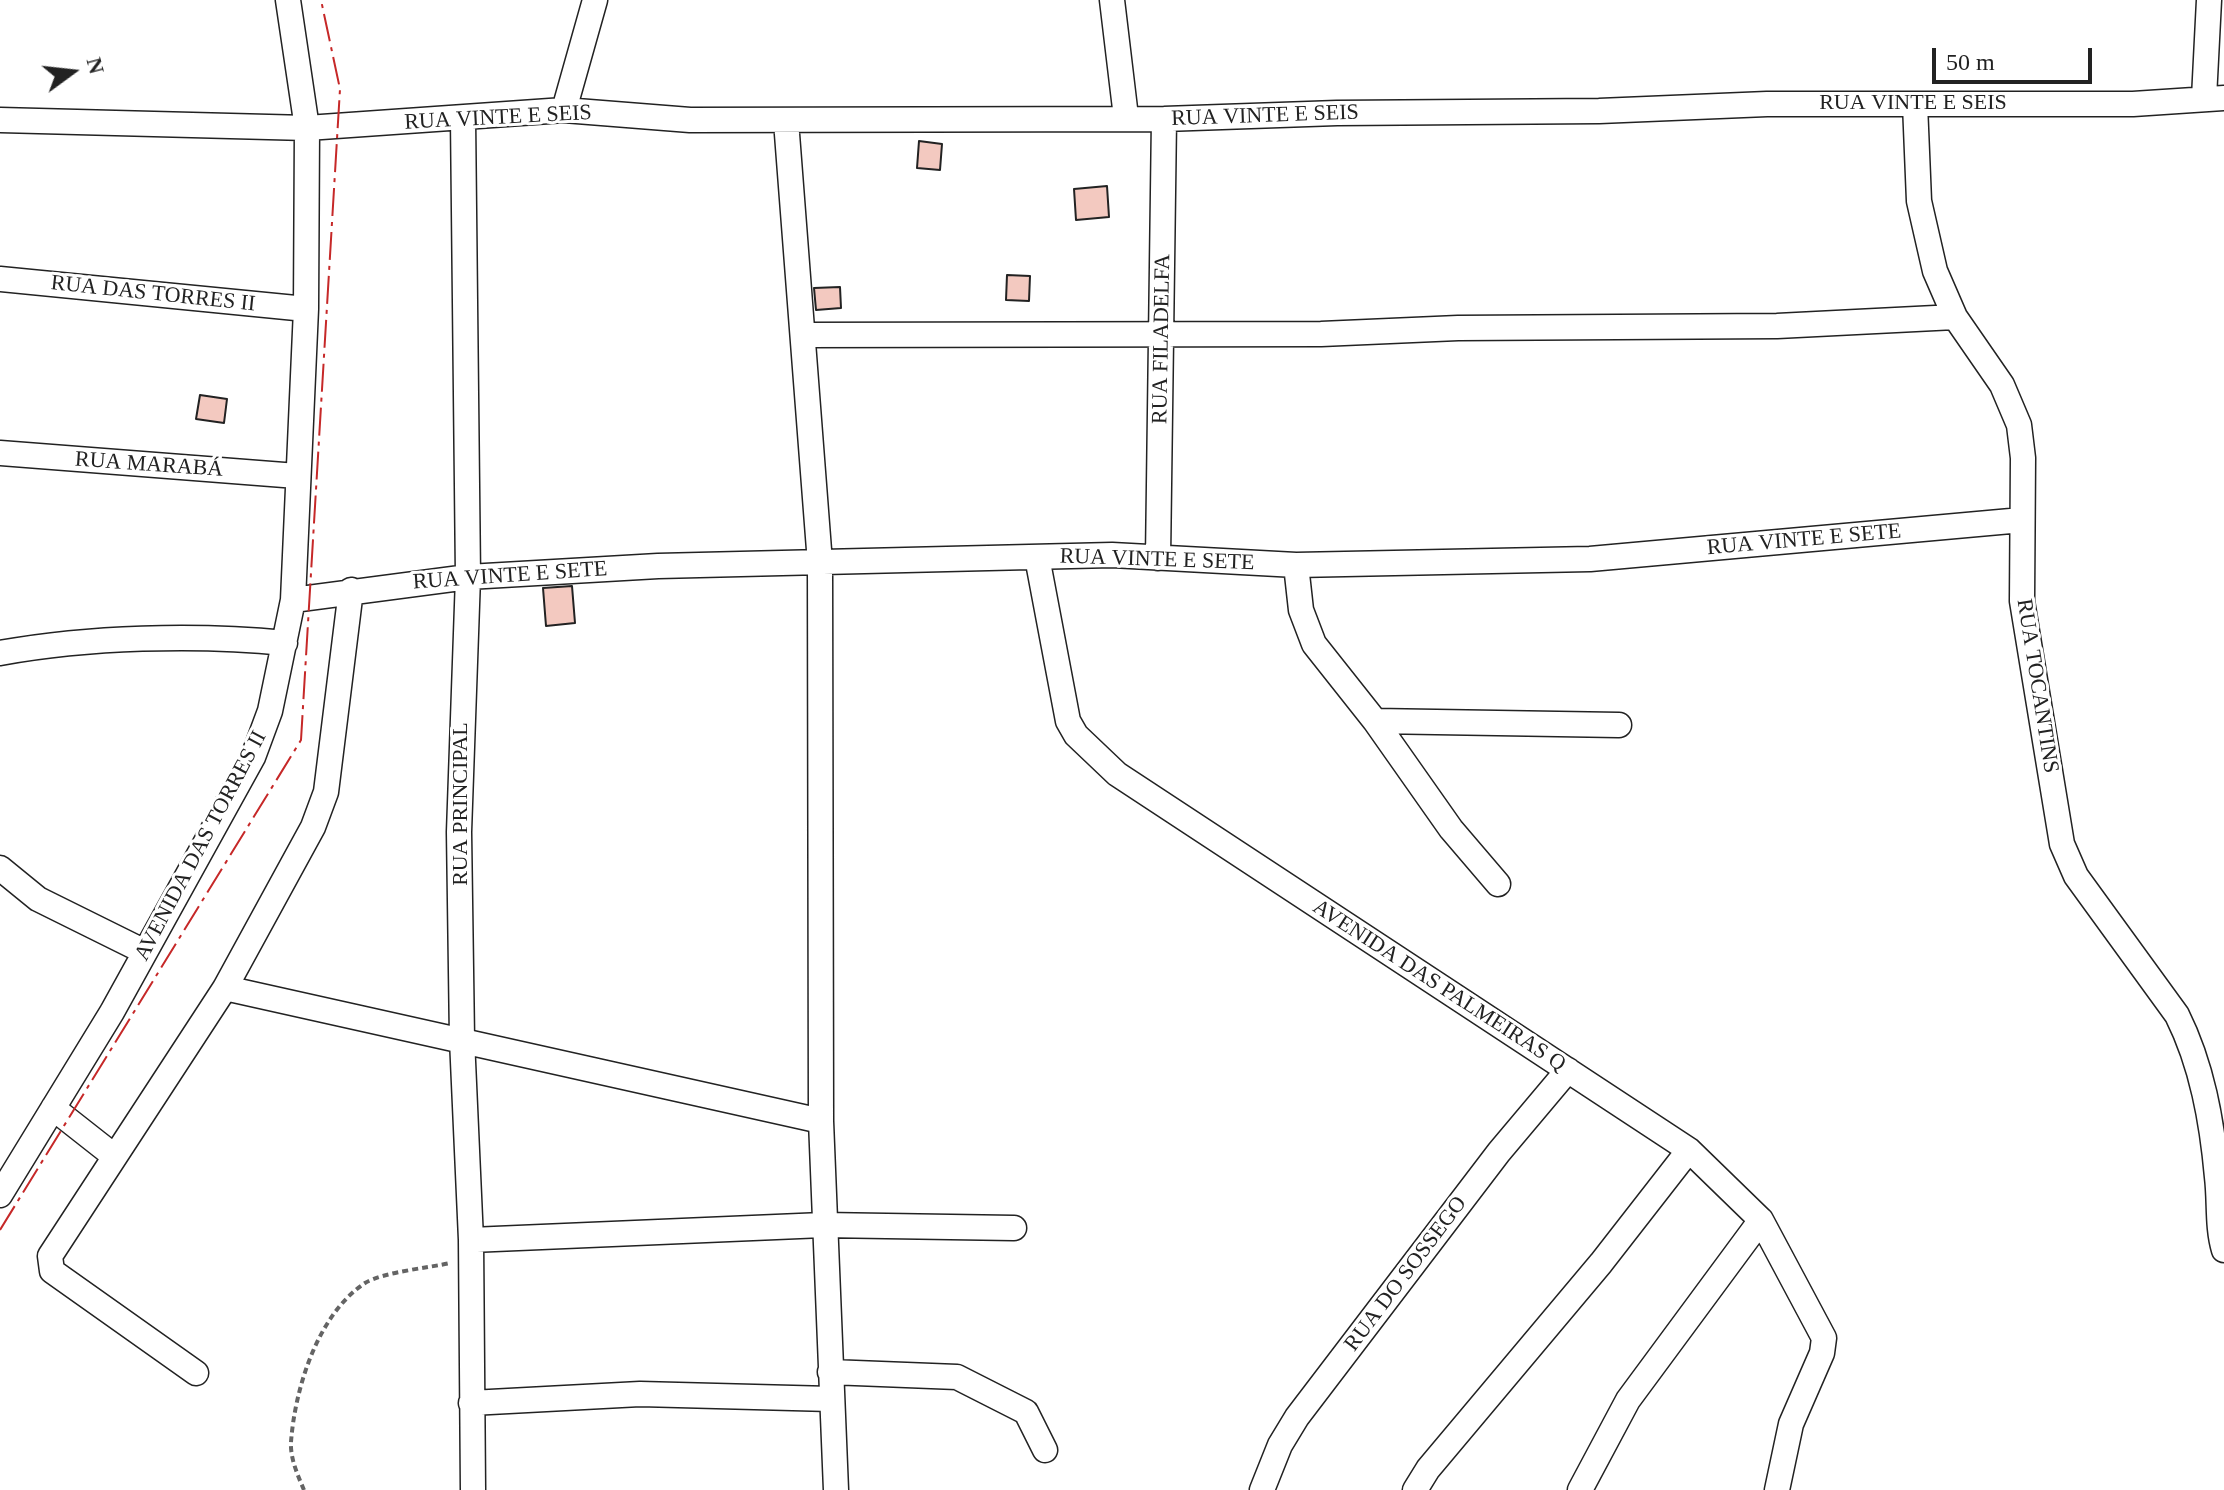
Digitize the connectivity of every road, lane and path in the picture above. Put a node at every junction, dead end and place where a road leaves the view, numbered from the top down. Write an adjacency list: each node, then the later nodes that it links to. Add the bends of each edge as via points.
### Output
1 (288, 0): 13 (street, AVENIDA DAS TORRES II)
2 (595, 0): 7 (street)
3 (1112, 0): 8 (street)
4 (2209, 0): 5 (street)
5 (2216, 101): 6 (street, RUA VINTE E SEIS)
6 (1915, 104): 10 (street, RUA VINTE E SEIS); 16 (street, RUA TOCANTINS, via 1926,242)
7 (564, 110): 9 (street, RUA VINTE E SEIS); 12 (street, RUA VINTE E SEIS)
8 (1126, 117): 10 (street, RUA VINTE E SEIS); 12 (street, RUA VINTE E SEIS)
9 (463, 118): 13 (street, RUA VINTE E SEIS); 26 (street, RUA PRINCIPAL)
10 (1164, 119): 17 (street, RUA FILADELFA)
11 (0, 120): 13 (street, RUA VINTE E SEIS)
12 (786, 121): 18 (street)
13 (307, 128): 15 (street, AVENIDA DAS TORRES II)
14 (0, 279): 15 (street, RUA DAS TORRES II)
15 (306, 309): 20 (street, AVENIDA DAS TORRES II)
16 (1955, 317): 17 (street, via 1777,326); 21 (street, RUA TOCANTINS, via 2013,404 2023,458)
17 (1164, 332): 18 (street); 23 (street, RUA FILADELFA)
18 (803, 335): 24 (street)
19 (0, 453): 20 (street, RUA MARABÁ)
20 (297, 476): 28 (street, AVENIDA DAS TORRES II)
21 (2022, 520): 25 (street, RUA VINTE E SETE, via 1590,559); 48 (street, RUA TOCANTINS, via 2022,601 2062,844 2076,876 2188,1036 2215,1144)
22 (1037, 557): 23 (street, RUA VINTE E SETE); 24 (street, RUA VINTE E SETE); 38 (street, AVENIDA DAS PALMEIRAS Q, via 1068,721 1089,749 1117,774)
23 (1158, 558): 25 (street, RUA VINTE E SETE)
24 (820, 563): 26 (street, RUA VINTE E SETE); 40 (street)
25 (1296, 565): 31 (street, via 1301,610 1314,644)
26 (468, 577): 27 (street, RUA VINTE E SETE); 37 (street, RUA PRINCIPAL, via 459,832)
27 (351, 590): 28 (street, RUA VINTE E SETE); 36 (street, via 326,792 313,827)
28 (293, 600): 29 (street, AVENIDA DAS TORRES II)
29 (285, 643): 30 (street, via 170,638); 35 (street, AVENIDA DAS TORRES II, via 253,757)
30 (0, 653)
31 (1375, 721): 32 (street); 34 (street, via 1451,829)
32 (1619, 725)
33 (0, 868): 35 (street, via 38,899)
34 (1498, 884)
35 (145, 952): 39 (street, AVENIDA DAS TORRES II)
36 (225, 988): 37 (street); 42 (street)
37 (462, 1039): 40 (street); 47 (street, RUA PRINCIPAL)
38 (1568, 1070): 41 (street, AVENIDA DAS PALMEIRAS Q); 57 (street, RUA DO SOSSEGO, via 1297,1417)
39 (53, 1108): 42 (street); 43 (street, AVENIDA DAS TORRES II)
40 (821, 1121): 45 (street)
41 (1689, 1150): 44 (street, AVENIDA DAS PALMEIRAS Q); 58 (street)
42 (114, 1156): 50 (street, via 50,1256 52,1271)
43 (0, 1195)
44 (1761, 1220): 59 (street, via 1628,1400); 60 (street, AVENIDA DAS PALMEIRAS Q, via 1824,1338 1791,1424)
45 (823, 1225): 46 (street); 47 (street); 49 (street)
46 (1014, 1228)
47 (471, 1249): 52 (street, RUA PRINCIPAL); 54 (path, via 368,1281 346,1298 317,1342 302,1386 291,1445)
48 (2224, 1250)
49 (830, 1372): 51 (street); 53 (street, via 957,1377 1026,1412)
50 (196, 1373)
51 (831, 1399): 52 (street, via 640,1394); 56 (street)
52 (471, 1403): 55 (street, RUA PRINCIPAL)
53 (1045, 1450)
54 (304, 1490)
55 (473, 1490)
56 (836, 1490)
57 (1262, 1490)
58 (1415, 1490)
59 (1580, 1490)
60 (1777, 1490)

